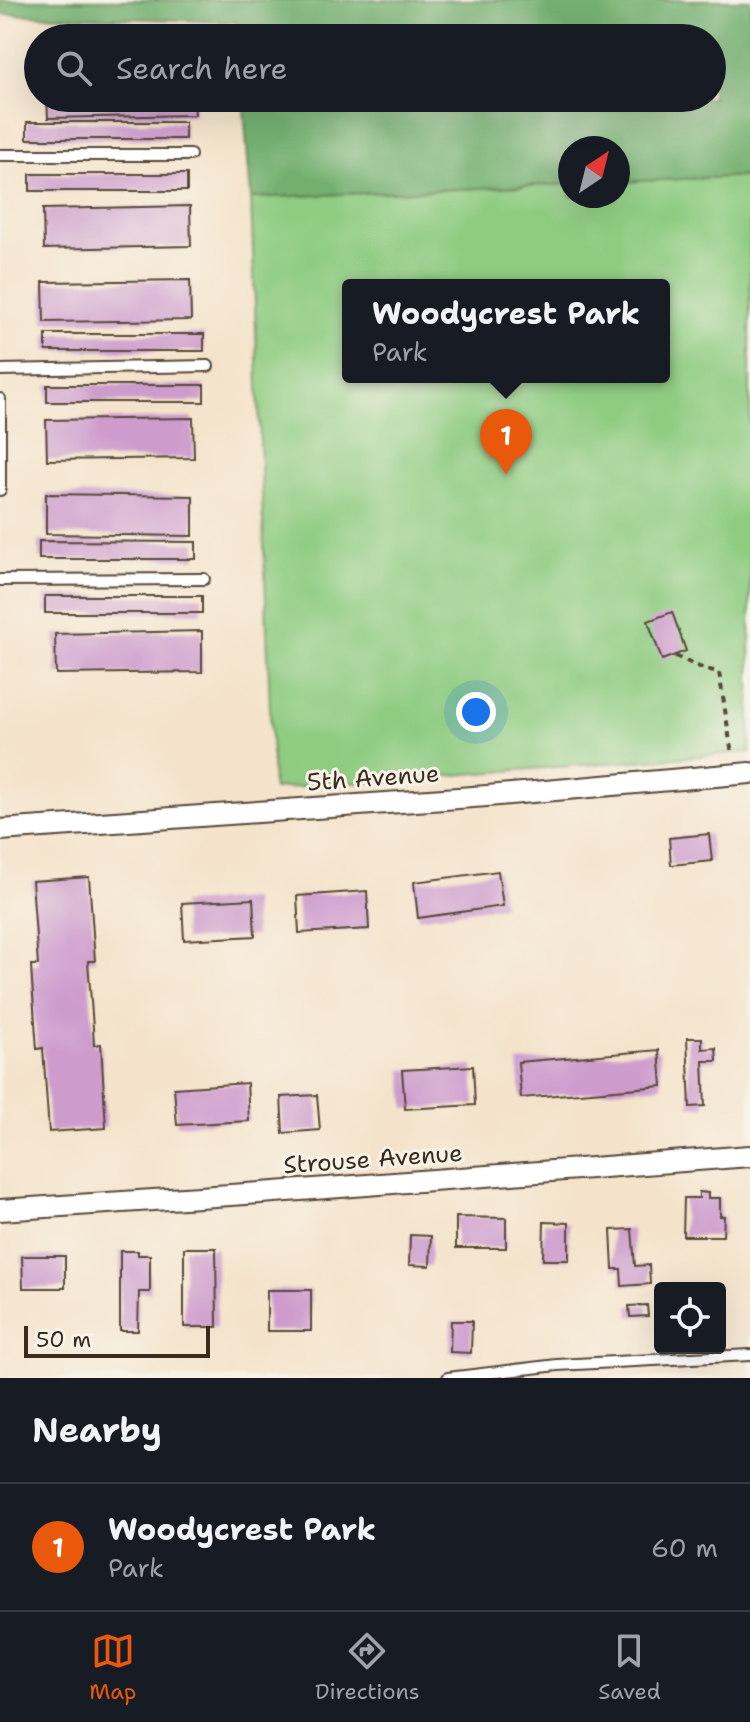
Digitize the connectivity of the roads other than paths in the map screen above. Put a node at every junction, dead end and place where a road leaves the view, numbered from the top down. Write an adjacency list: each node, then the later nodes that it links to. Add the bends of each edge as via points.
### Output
1 (0, 155): 2 (lane)
2 (190, 155)
3 (208, 366): 4 (lane)
4 (0, 370)
5 (0, 399): 6 (lane)
6 (0, 490)
7 (204, 579): 8 (lane)
8 (0, 580)
9 (750, 773): 10 (street, 5th Avenue)
10 (0, 830)
11 (750, 1156): 12 (street, Strouse Avenue)
12 (0, 1210)
13 (750, 1355): 14 (lane, via 557,1365)
14 (448, 1378)

